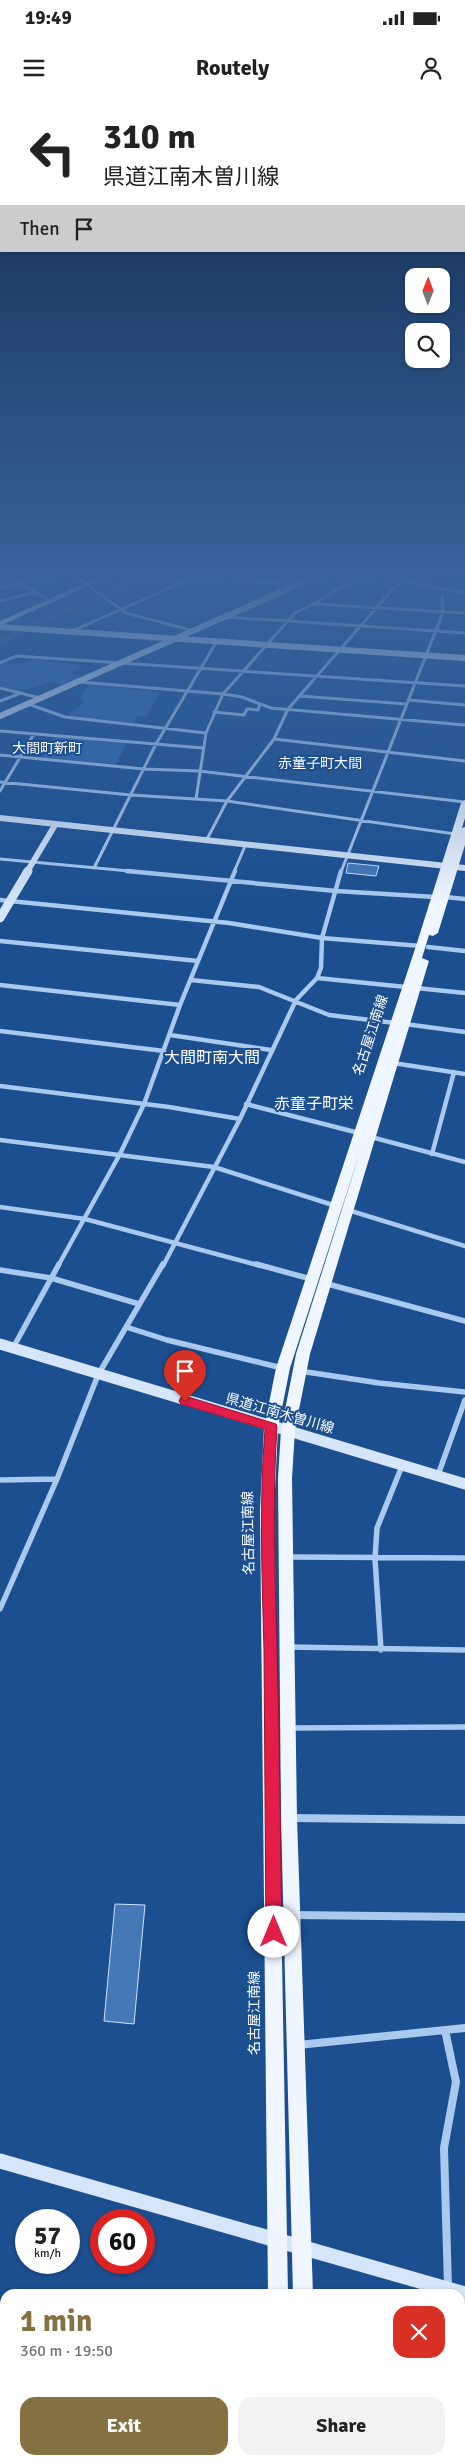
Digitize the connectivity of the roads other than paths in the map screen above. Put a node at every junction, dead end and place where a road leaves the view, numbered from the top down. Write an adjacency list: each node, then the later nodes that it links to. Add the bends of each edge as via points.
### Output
1 (75, 683): 14 (street)
2 (92, 683): 10 (street)
3 (190, 683): 10 (street)
4 (233, 683): 12 (street)
5 (312, 683): 13 (street)
6 (414, 683): 16 (street)
7 (419, 683): 8 (street)
8 (465, 686)
9 (0, 688): 11 (street)
10 (185, 692): 12 (street); 25 (street)
11 (22, 693): 14 (street); 15 (street)
12 (223, 694): 18 (street); 21 (street)
13 (300, 696): 16 (street); 20 (street)
14 (40, 698): 17 (street)
15 (0, 701)
16 (407, 702): 19 (street); 23 (street)
17 (28, 704): 22 (street); 25 (street, via 65,717)
18 (260, 704): 20 (street); 21 (street, via 258,710 247,708 244,715)
19 (465, 705)
20 (288, 709): 23 (street); 29 (street)
21 (214, 712): 27 (street)
22 (0, 716)
23 (400, 719): 24 (street); 32 (street)
24 (465, 725)
25 (164, 729): 27 (street); 30 (street)
26 (0, 731): 28 (street)
27 (206, 733): 31 (street)
28 (34, 734): 30 (street); 34 (street)
29 (274, 739): 32 (street); 38 (street)
30 (156, 744): 31 (street); 36 (street)
31 (203, 748): 37 (street)
32 (387, 752): 35 (street); 42 (street)
33 (0, 755): 34 (street)
34 (20, 757): 36 (street); 40 (street)
35 (465, 761)
36 (144, 769): 37 (street); 43 (street)
37 (199, 771): 38 (street); 44 (street)
38 (245, 777): 42 (street); 45 (street)
39 (0, 782): 40 (street)
40 (5, 783): 41 (street); 43 (street)
41 (0, 791)
42 (372, 791): 46 (street); 48 (street)
43 (131, 795): 44 (street); 50 (street)
44 (196, 799): 45 (street)
45 (227, 801): 48 (street); 52 (street)
46 (465, 802): 51 (main road, 名古屋江南線)
47 (0, 818): 49 (street)
48 (360, 821): 51 (street); 54 (street)
49 (55, 825): 50 (street); 56 (street)
50 (113, 832): 52 (street); 58 (street)
51 (462, 833): 57 (main road, 名古屋江南線)
52 (206, 842): 53 (street)
53 (245, 846): 54 (street); 59 (street)
54 (346, 855): 57 (street); 60 (street)
55 (0, 859): 56 (street)
56 (33, 862): 58 (street); 64 (street)
57 (454, 867): 61 (main road, 名古屋江南線)
58 (94, 868): 59 (street)
59 (230, 881): 60 (street); 66 (street)
60 (336, 891): 61 (street); 67 (street)
61 (440, 897): 62 (street); 69 (main road, 名古屋江南線)
62 (465, 899)
63 (0, 900): 64 (street)
64 (10, 901): 65 (street); 66 (street)
65 (0, 918)
66 (215, 921): 67 (street); 71 (street)
67 (322, 938): 69 (street); 72 (street, via 321,968)
68 (0, 941): 71 (street)
69 (424, 947): 70 (street); 75 (main road, 名古屋江南線)
70 (465, 951)
71 (198, 961): 73 (street)
72 (317, 978): 75 (street); 77 (street)
73 (191, 980): 77 (street, via 259,987); 78 (street)
74 (0, 985): 78 (street)
75 (411, 987): 76 (street); 79 (main road, 名古屋江南線)
76 (465, 993)
77 (296, 1000): 79 (street, via 329,1015); 83 (street)
78 (180, 1006): 82 (street)
79 (400, 1024): 81 (street); 85 (main road, 名古屋江南線)
80 (0, 1031): 84 (street)
81 (465, 1032)
82 (170, 1036): 83 (street); 84 (street)
83 (271, 1050): 90 (street)
84 (164, 1051): 89 (street)
85 (388, 1062): 86 (street); 92 (main road, 名古屋江南線)
86 (454, 1072): 87 (street); 95 (street)
87 (465, 1074)
88 (0, 1086): 89 (street)
89 (144, 1104): 91 (street); 94 (street)
90 (246, 1104): 91 (street); 92 (street)
91 (240, 1119): 97 (street)
92 (365, 1135): 95 (street); 99 (main road, 名古屋江南線)
93 (0, 1140): 94 (street)
94 (120, 1154): 97 (street); 100 (street)
95 (432, 1154): 96 (street)
96 (465, 1162)
97 (214, 1167): 99 (street); 101 (street)
98 (0, 1207): 100 (street)
99 (342, 1208): 102 (street); 105 (main road, 名古屋江南線)
100 (85, 1218): 101 (street); 104 (street)
101 (176, 1243): 105 (street); 106 (street)
102 (465, 1246)
103 (0, 1270): 104 (street)
104 (51, 1278): 106 (street); 110 (street)
105 (318, 1281): 107 (street); 111 (main road, 名古屋江南線); 112 (main road, 名古屋江南線)
106 (139, 1304): 108 (street)
107 (465, 1321)
108 (126, 1327): 111 (street); 113 (street)
109 (0, 1344): 110 (street, 県道江南木曽川線)
110 (13, 1348): 113 (street, 県道江南木曽川線)
111 (283, 1368): 116 (main road, 名古屋江南線)
112 (300, 1371): 114 (street, via 378,1384); 117 (main road, 名古屋江南線)
113 (98, 1375): 116 (street, 県道江南木曽川線); 120 (street)
114 (465, 1392)
115 (465, 1400): 119 (street)
116 (271, 1427): 117 (street, 県道江南木曽川線); 140 (main road, 名古屋江南線, via 267,1554)
117 (288, 1430): 118 (street, 県道江南木曽川線); 123 (main road, 名古屋江南線)
118 (402, 1465): 119 (street, 県道江南木曽川線); 125 (street, via 376,1528)
119 (438, 1475): 122 (street, 県道江南木曽川線)
120 (57, 1479): 121 (street); 126 (street)
121 (0, 1480)
122 (465, 1484)
123 (286, 1557): 125 (street); 127 (main road, 名古屋江南線)
124 (465, 1558): 125 (street)
125 (375, 1559): 128 (street)
126 (0, 1610)
127 (286, 1647): 128 (street); 131 (main road, 名古屋江南線)
128 (381, 1650): 129 (street)
129 (465, 1650)
130 (465, 1727): 131 (street)
131 (288, 1728): 132 (main road, 名古屋江南線)
132 (289, 1818): 133 (street); 134 (main road, 名古屋江南線)
133 (465, 1820)
134 (292, 1915): 135 (street); 138 (main road, 名古屋江南線)
135 (465, 1917)
136 (465, 2028): 137 (street)
137 (445, 2030): 138 (street); 145 (street, via 456,2082 444,2148)
138 (295, 2046): 141 (main road, 名古屋江南線)
139 (0, 2161): 140 (street)
140 (276, 2240): 141 (street); 142 (main road, 名古屋江南線)
141 (301, 2247): 143 (main road, 名古屋江南線); 144 (street)
142 (278, 2289)
143 (303, 2289)
144 (439, 2289)
145 (449, 2289)

